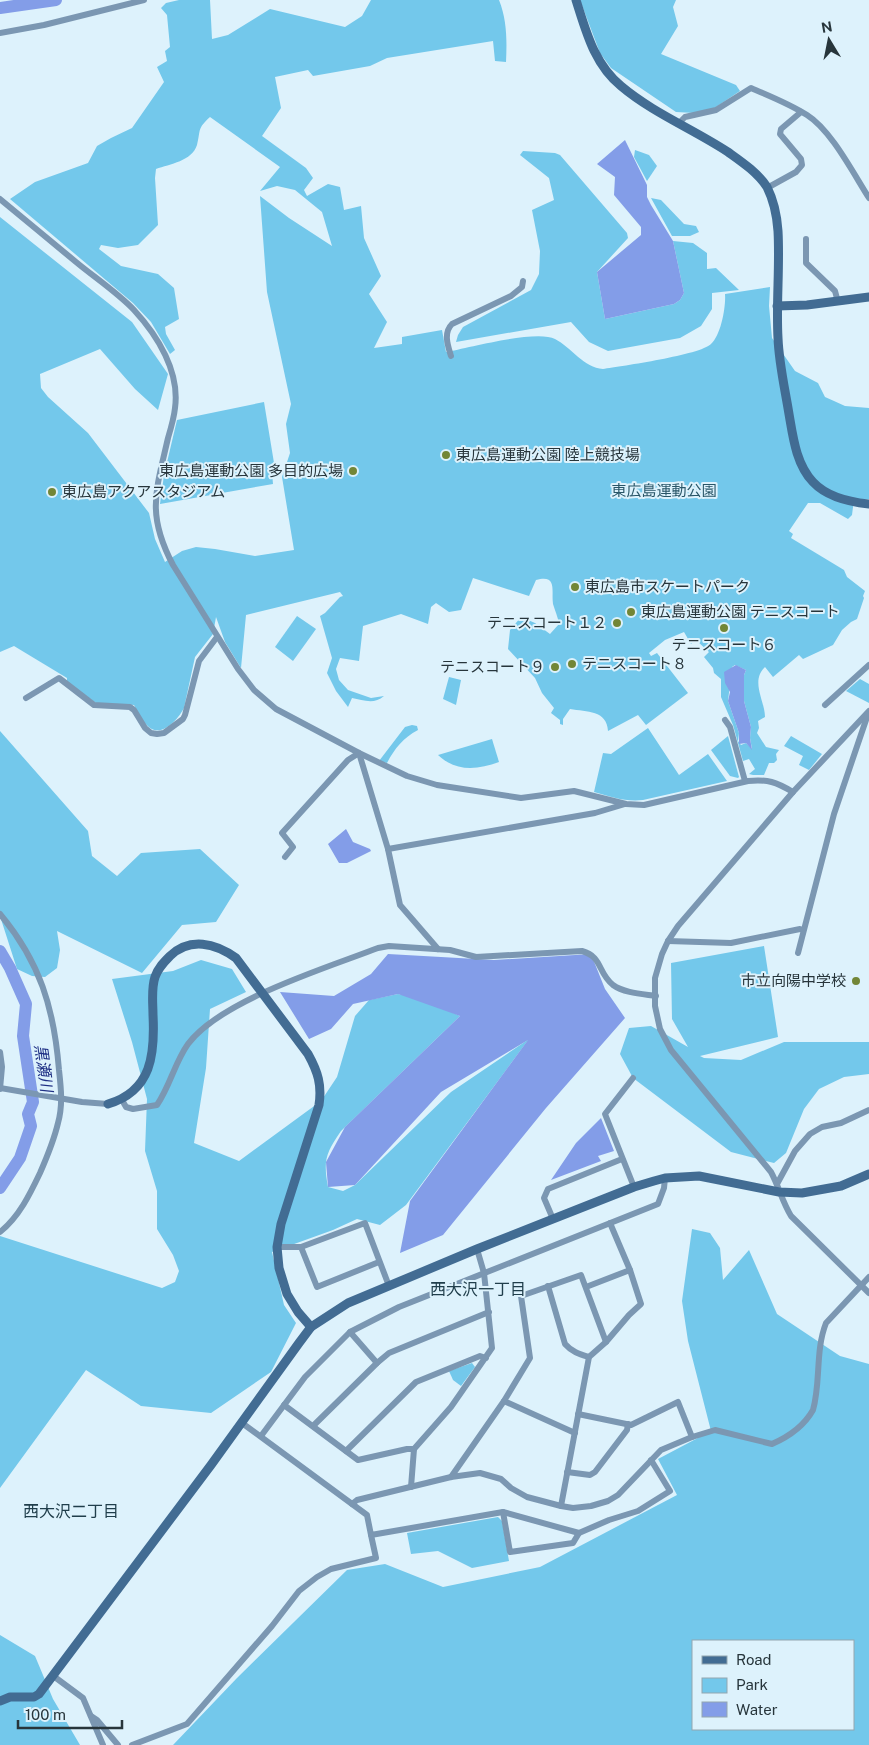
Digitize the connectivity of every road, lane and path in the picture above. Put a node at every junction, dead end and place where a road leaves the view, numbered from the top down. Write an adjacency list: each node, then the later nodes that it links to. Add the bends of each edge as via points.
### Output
1 (144, 0): 3 (street, via 44,26)
2 (576, 0): 5 (street, via 590,43 608,73 640,100)
3 (0, 33)
4 (801, 112): 5 (street, via 751,88 716,110 684,116); 6 (street, via 780,134 801,159 802,165 796,172); 7 (street, via 818,123 834,143)
5 (680, 122): 6 (street, via 743,162)
6 (767, 188): 13 (street, via 778,231)
7 (869, 198)
8 (0, 199): 16 (street, via 133,310 155,336 166,357 175,384 175,408 156,490 156,522 173,565)
9 (806, 239): 12 (street, via 806,263 835,291)
10 (523, 281): 14 (street, via 522,287 510,296 448,328)
11 (869, 297): 12 (street)
12 (838, 302): 13 (street)
13 (777, 306): 15 (street, via 783,375 802,464 812,481 828,494)
14 (451, 356)
15 (869, 504)
16 (217, 636): 18 (street, via 199,661 185,715 164,733 151,733 130,707 94,705 59,678); 21 (street, via 254,690 276,709)
17 (869, 665): 19 (street)
18 (26, 698)
19 (825, 705)
20 (725, 720): 22 (street, via 730,727)
21 (359, 753): 24 (street, via 407,776 437,785 521,798 574,792); 25 (street); 26 (street, via 348,760 282,833 293,847)
22 (744, 781): 23 (street, via 765,780); 24 (street, via 644,805)
23 (793, 792): 28 (street, via 869,711 834,814); 29 (street)
24 (626, 804): 25 (street, via 595,813)
25 (388, 849): 30 (street, via 400,905)
26 (285, 857)
27 (0, 914): 37 (street, via 17,934 34,964 48,1001 57,1038)
28 (804, 930): 29 (street, via 731,943); 31 (street)
29 (668, 941): 33 (street, via 655,978)
30 (438, 950): 32 (street, via 378,948); 33 (street, via 476,957 582,952 591,954 598,961 604,976 615,986)
31 (798, 953)
32 (264, 993): 38 (street, via 205,1027 188,1045 157,1105 133,1109 126,1107); 38 (street, via 236,958 220,948 203,943 190,944 175,951 155,977 152,992 154,1041 150,1062 144,1077); 49 (street, via 317,1069 321,1091)
33 (656, 996): 45 (street, via 660,1029 671,1050 766,1165)
34 (0, 1052): 36 (street)
35 (633, 1078): 41 (street, via 605,1114)
36 (0, 1088): 37 (street)
37 (60, 1099): 39 (street); 48 (street, via 59,1122 37,1180 19,1211)
38 (122, 1100): 39 (street)
39 (108, 1104)
40 (869, 1110): 45 (street, via 810,1134 795,1151)
41 (622, 1159): 44 (street); 46 (street, via 548,1189 544,1198)
42 (869, 1174): 45 (street, via 823,1191 802,1193)
43 (665, 1178): 44 (street); 45 (street, via 699,1176); 47 (street, via 658,1204)
44 (634, 1187): 46 (street)
45 (778, 1188): 58 (street, via 791,1216)
46 (553, 1219): 51 (street)
47 (610, 1223): 53 (street); 54 (street)
48 (0, 1232)
49 (277, 1247): 50 (street); 62 (street, via 287,1294)
50 (301, 1247): 52 (street, via 365,1223); 52 (street, via 317,1287)
51 (477, 1249): 54 (street); 56 (street)
52 (379, 1262): 56 (street)
53 (630, 1270): 59 (street); 64 (street, via 641,1304)
54 (484, 1273): 61 (street); 63 (street, via 400,1307)
55 (869, 1277): 58 (street)
56 (389, 1286): 62 (street, via 348,1303)
57 (548, 1286): 59 (street, via 582,1275); 65 (street, via 565,1344 576,1354); 68 (street, via 521,1296 530,1358)
58 (862, 1286): 60 (street); 76 (street, via 828,1320 822,1332 813,1410 791,1434 772,1444 715,1430)
59 (586, 1287): 64 (street)
60 (869, 1293)
61 (489, 1312): 66 (street, via 492,1348); 67 (street, via 389,1352)
62 (311, 1327): 71 (street)
63 (350, 1332): 67 (street); 69 (street, via 305,1377)
64 (606, 1342): 65 (street)
65 (589, 1357): 70 (street)
66 (486, 1358): 77 (street, via 452,1406); 78 (street, via 480,1356 416,1382)
67 (377, 1363): 73 (street)
68 (504, 1401): 74 (street); 81 (street)
69 (284, 1405): 73 (street); 75 (street)
70 (578, 1414): 72 (street); 74 (street)
71 (242, 1423): 75 (street); 88 (street)
72 (628, 1424): 76 (street, via 678,1402); 80 (street, via 627,1430 595,1472 590,1475)
73 (313, 1426): 78 (street)
74 (575, 1433): 80 (street)
75 (261, 1436): 83 (street)
76 (692, 1437): 79 (street, via 661,1450)
77 (414, 1449): 78 (street, via 358,1460); 82 (street)
78 (346, 1451)
79 (651, 1460): 84 (street, via 618,1495 591,1506); 86 (street, via 670,1491 638,1511)
80 (567, 1472): 84 (street)
81 (451, 1477): 82 (street); 84 (street, via 480,1473 501,1479 527,1497)
82 (411, 1487): 83 (street, via 356,1500)
83 (352, 1504): 87 (street, via 367,1515)
84 (561, 1506)
85 (502, 1512): 86 (street); 86 (street, via 510,1552 573,1543); 87 (street)
86 (579, 1533)
87 (371, 1535): 93 (street, via 376,1558 331,1569 316,1577 299,1591 187,1724)
88 (52, 1675): 89 (street, via 34,1697 10,1697); 90 (street, via 83,1698)
89 (0, 1701)
90 (91, 1716): 91 (street); 92 (street)
91 (103, 1745)
92 (118, 1745)
93 (132, 1745)

